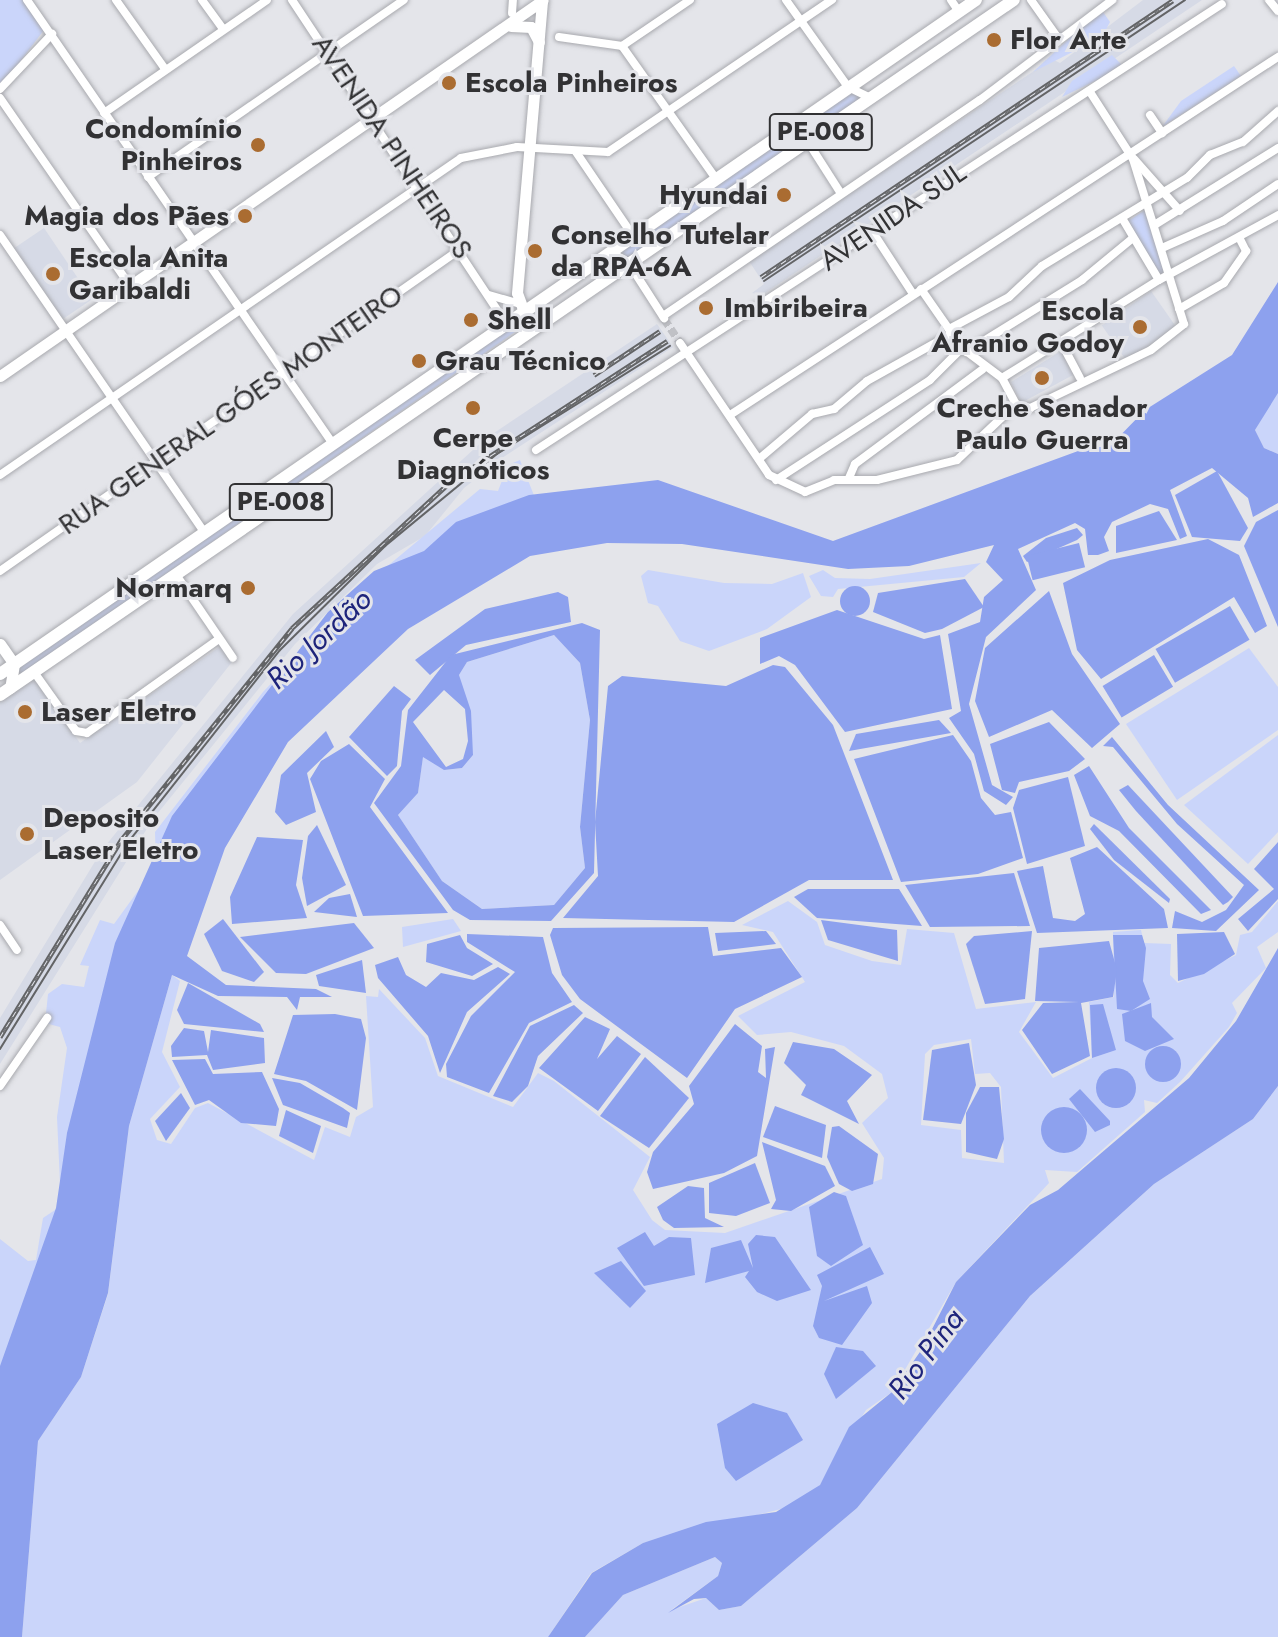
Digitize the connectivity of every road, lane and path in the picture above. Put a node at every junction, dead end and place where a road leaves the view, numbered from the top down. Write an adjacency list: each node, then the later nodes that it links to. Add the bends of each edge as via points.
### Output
1 (28, 0): 25 (street)
2 (116, 0): 32 (street)
3 (202, 0): 23 (street)
4 (267, 0): 23 (street)
5 (292, 0): 30 (street, AVENIDA PINHEIROS)
6 (404, 0): 30 (street)
7 (513, 0): 21 (street)
8 (543, 0): 24 (main road); 28 (main road)
9 (690, 0): 29 (street)
10 (786, 0): 22 (street)
11 (832, 0): 22 (street)
12 (951, 0): 20 (street)
13 (976, 0): 20 (highway, PE-008)
14 (1014, 0): 33 (highway, PE-008)
15 (1031, 0): 27 (street)
16 (1112, 0): 27 (street, AVENIDA SUL)
17 (1269, 0): 19 (street)
18 (1222, 4): 36 (street, AVENIDA SUL)
19 (1278, 11)
20 (959, 12): 33 (highway, via 956,31); 34 (highway, PE-008)
21 (512, 13)
22 (802, 22): 34 (street); 39 (street)
23 (223, 29): 32 (street)
24 (501, 31): 28 (main road, via 524,25); 43 (main road)
25 (52, 34): 35 (street); 41 (street)
26 (559, 37): 29 (street)
27 (1058, 38): 55 (street, AVENIDA SUL, via 980,100)
28 (539, 43): 46 (main road)
29 (622, 46): 39 (street)
30 (328, 52): 43 (street, AVENIDA PINHEIROS); 50 (street)
31 (1278, 57): 44 (street)
32 (165, 69): 41 (street)
33 (893, 83): 38 (highway, PE-008)
34 (848, 87): 38 (street); 51 (highway, PE-008)
35 (0, 89)
36 (1090, 92): 49 (street); 61 (street, AVENIDA SUL)
37 (0, 98): 73 (street)
38 (871, 98): 45 (highway, PE-008)
39 (668, 110): 48 (street, via 608,152); 51 (street)
40 (1278, 111): 54 (street)
41 (104, 113): 50 (street)
42 (1150, 115): 44 (street)
43 (375, 118): 53 (street, AVENIDA PINHEIROS); 66 (main road)
44 (1162, 133): 49 (street)
45 (808, 142): 55 (street); 70 (highway, PE-008)
46 (528, 147): 48 (street); 53 (street, via 480,151); 77 (main road)
47 (1278, 148): 57 (street)
48 (576, 152): 63 (street)
49 (1132, 156): 54 (street); 56 (street); 74 (street)
50 (148, 177): 66 (street)
51 (717, 180): 63 (highway, PE-008)
52 (1278, 184): 68 (street, via 1223,221)
53 (419, 186): 67 (street, AVENIDA PINHEIROS); 76 (street)
54 (1165, 191): 56 (street); 57 (street)
55 (840, 192): 70 (street, AVENIDA SUL, via 664,317)
56 (1148, 202): 59 (street); 60 (street)
57 (1180, 211): 60 (street)
58 (1278, 215): 65 (street)
59 (1122, 218): 64 (street); 82 (street, via 1042,266 1009,297)
60 (1156, 224): 68 (street)
61 (872, 231): 74 (street); 86 (street, AVENIDA SUL)
62 (0, 235): 81 (street)
63 (633, 236): 69 (highway, PE-008)
64 (1133, 238): 72 (street); 85 (street, via 1082,280)
65 (1240, 239): 71 (street); 78 (street, via 1246,251 1224,283)
66 (193, 243): 73 (main road); 76 (street)
67 (462, 248): 75 (street, AVENIDA PINHEIROS); 88 (street, RUA GENERAL GÓES MONTEIRO)
68 (1162, 248): 71 (street)
69 (610, 252): 70 (street); 77 (highway, PE-008)
70 (628, 262): 79 (highway, PE-008)
71 (1169, 275): 72 (street); 78 (street)
72 (1159, 280): 84 (street)
73 (130, 286): 81 (main road)
74 (917, 291): 82 (street); 94 (street)
75 (489, 295): 77 (street); 80 (street, AVENIDA PINHEIROS)
76 (238, 307): 88 (street); 92 (street)
77 (520, 307): 79 (highway); 80 (highway, PE-008)
78 (1179, 309): 91 (street, via 1184,326 1093,381)
79 (551, 315): 106 (highway, PE-008)
80 (507, 325): 95 (highway, PE-008)
81 (66, 330): 89 (main road); 92 (street)
82 (950, 332): 85 (street); 97 (street, via 867,381 834,409 812,414)
83 (680, 343): 86 (street)
84 (1062, 344): 90 (street); 91 (street)
85 (964, 350): 87 (street); 103 (street, via 930,380)
86 (688, 355): 94 (street); 96 (street, AVENIDA SUL)
87 (983, 369): 90 (street); 99 (street)
88 (285, 375): 95 (street); 98 (street, RUA GENERAL GÓES MONTEIRO)
89 (0, 376)
90 (1002, 378): 93 (street)
91 (1080, 378): 93 (street, via 1030,408)
92 (112, 399): 98 (street); 100 (street)
93 (1016, 404): 102 (street, via 961,458)
94 (730, 415): 97 (street)
95 (333, 444): 104 (highway, PE-008)
96 (536, 450)
97 (759, 459): 103 (street)
98 (156, 463): 104 (street); 105 (street, RUA GENERAL GÓES MONTEIRO)
99 (855, 464): 101 (street); 102 (street)
100 (0, 475)
101 (849, 478): 102 (street); 103 (street, via 805,492)
102 (863, 479)
103 (776, 480)
104 (204, 532): 110 (highway, PE-008)
105 (0, 571)
106 (177, 576): 107 (street); 111 (highway, PE-008)
107 (219, 639): 109 (street); 111 (street, via 87,733 76,731)
108 (0, 644): 110 (main road)
109 (233, 658)
110 (14, 664): 112 (highway, PE-008); 113 (main road)
111 (34, 672): 113 (highway, PE-008)
112 (0, 674)
113 (5, 692)
114 (0, 925): 115 (street)
115 (17, 950)
116 (47, 1018): 117 (street)
117 (0, 1086)

